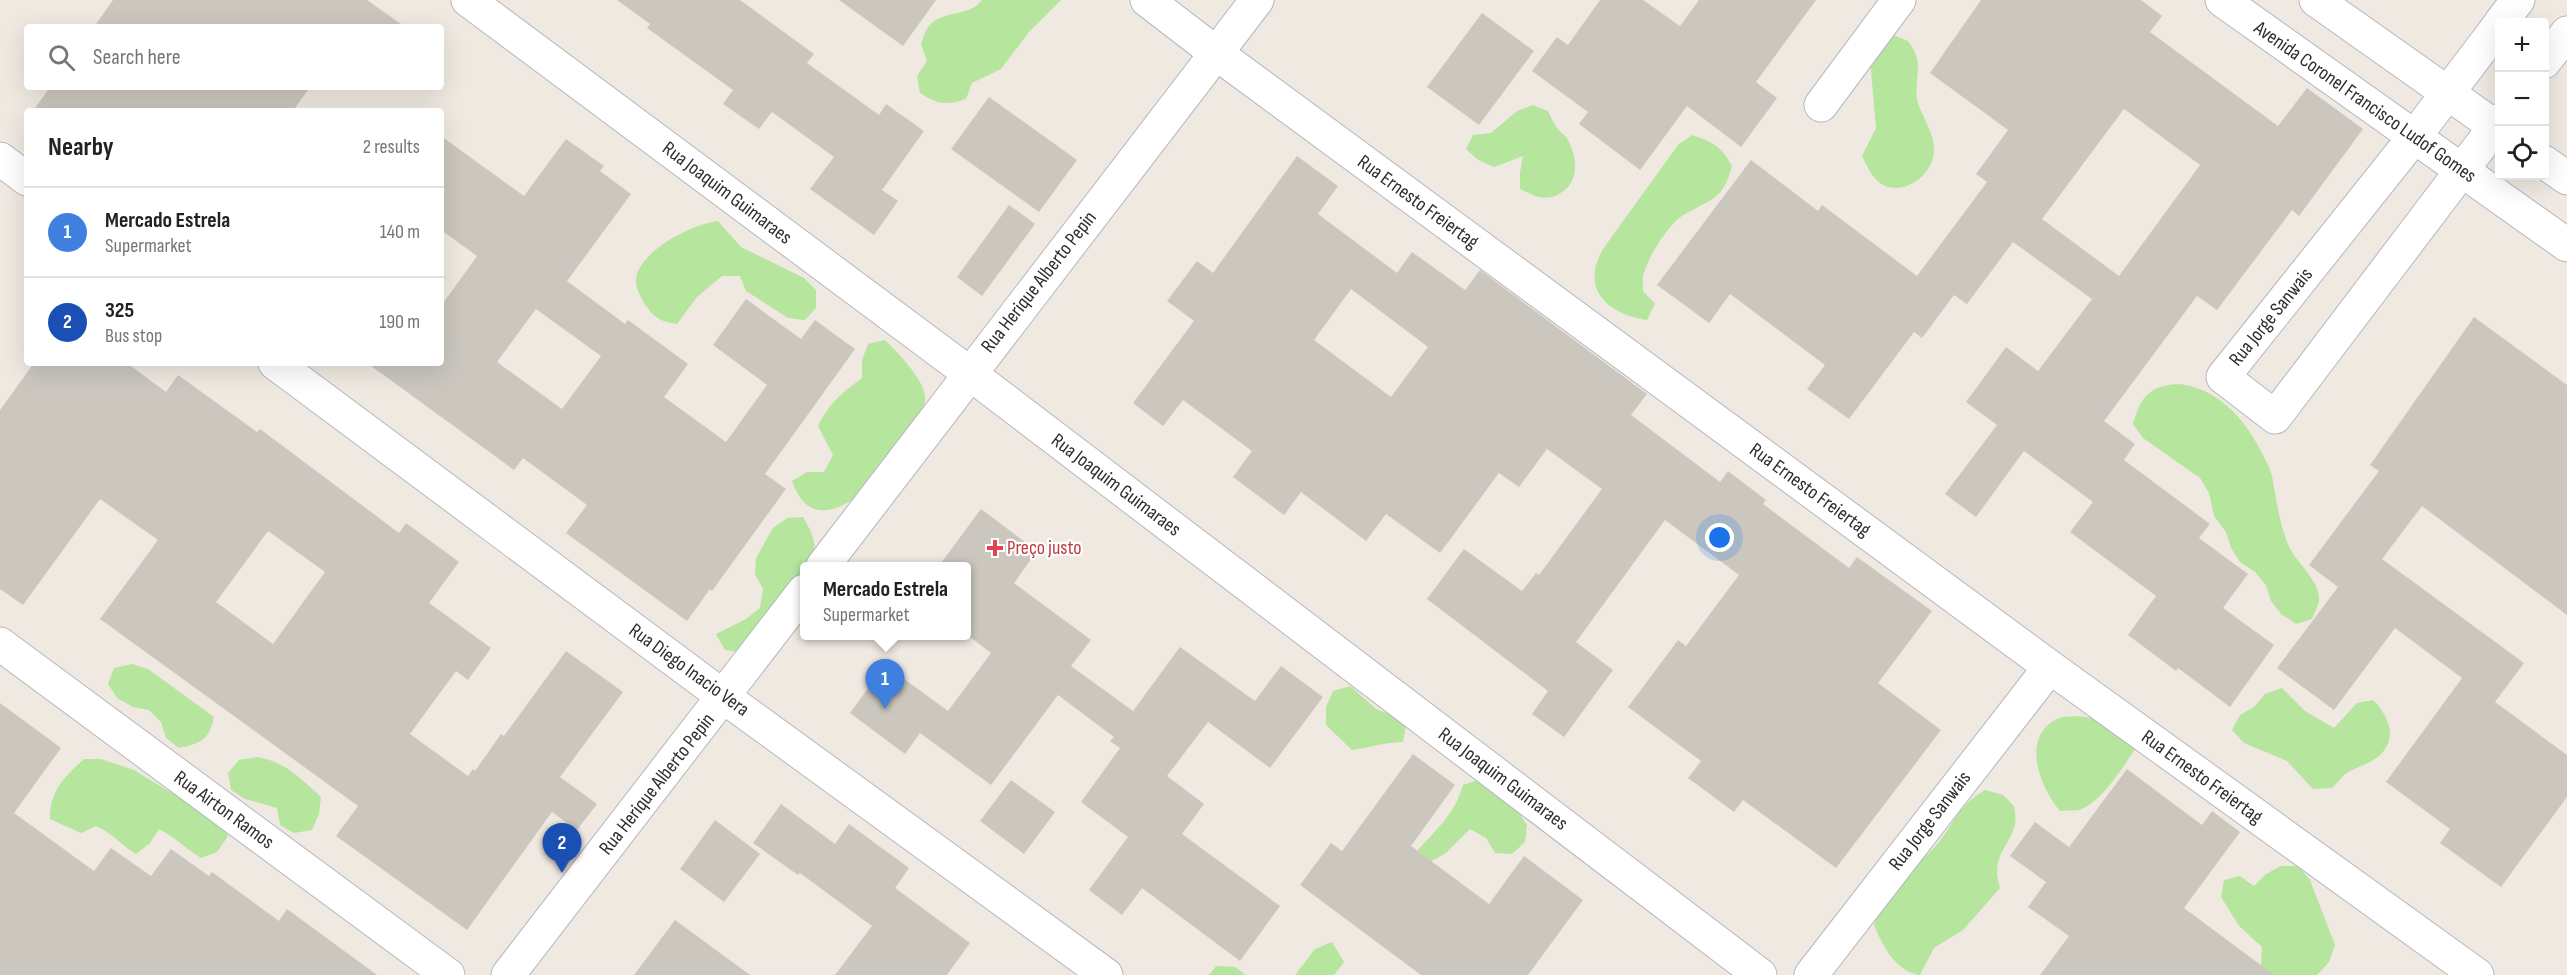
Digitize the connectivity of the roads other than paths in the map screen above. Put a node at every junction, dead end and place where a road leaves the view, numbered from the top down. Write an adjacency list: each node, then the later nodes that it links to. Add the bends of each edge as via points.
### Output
1 (468, 0): 25 (street, Rua Joaquim Guimaraes)
2 (1147, 0): 11 (street, Rua Ernesto Freiertag)
3 (1257, 0): 11 (street, Rua Herique Alberto Pepin)
4 (1899, 0): 14 (street)
5 (2222, 0): 17 (street, Avenida Coronel Francisco Ludof Gomes)
6 (2316, 0): 13 (street)
7 (2518, 0): 8 (street, Rua Jorge Sanwais)
8 (2504, 18)
9 (2495, 30): 13 (street, Rua Jorge Sanwais)
10 (2567, 33): 12 (street)
11 (1216, 53): 25 (street, Rua Herique Alberto Pepin); 29 (street, Rua Ernesto Freiertag)
12 (2549, 56)
13 (2448, 92): 15 (street); 17 (street, Rua Jorge Sanwais)
14 (1821, 105)
15 (2495, 124)
16 (2495, 130): 20 (street, Rua Jorge Sanwais)
17 (2415, 136): 20 (street, Avenida Coronel Francisco Ludof Gomes); 20 (street, Rua Jorge Sanwais, via 2223,377 2275,417)
18 (0, 159): 21 (street)
19 (2549, 165): 22 (street)
20 (2463, 171): 23 (street, Avenida Coronel Francisco Ludof Gomes)
21 (24, 177)
22 (2567, 178)
23 (2567, 245)
24 (279, 366): 30 (street, Rua Diego Inacio Vera)
25 (969, 373): 26 (street, Rua Herique Alberto Pepin); 34 (street, Rua Joaquim Guimaraes)
26 (827, 562)
27 (800, 596): 30 (street, Rua Herique Alberto Pepin)
28 (0, 644): 31 (street, Rua Airton Ramos)
29 (2050, 667): 35 (street, Rua Jorge Sanwais); 36 (street, Rua Ernesto Freiertag)
30 (724, 697): 32 (street, Rua Herique Alberto Pepin); 33 (street, Rua Diego Inacio Vera)
31 (448, 975)
32 (508, 975)
33 (1106, 975)
34 (1760, 975)
35 (1811, 975)
36 (2477, 975)

